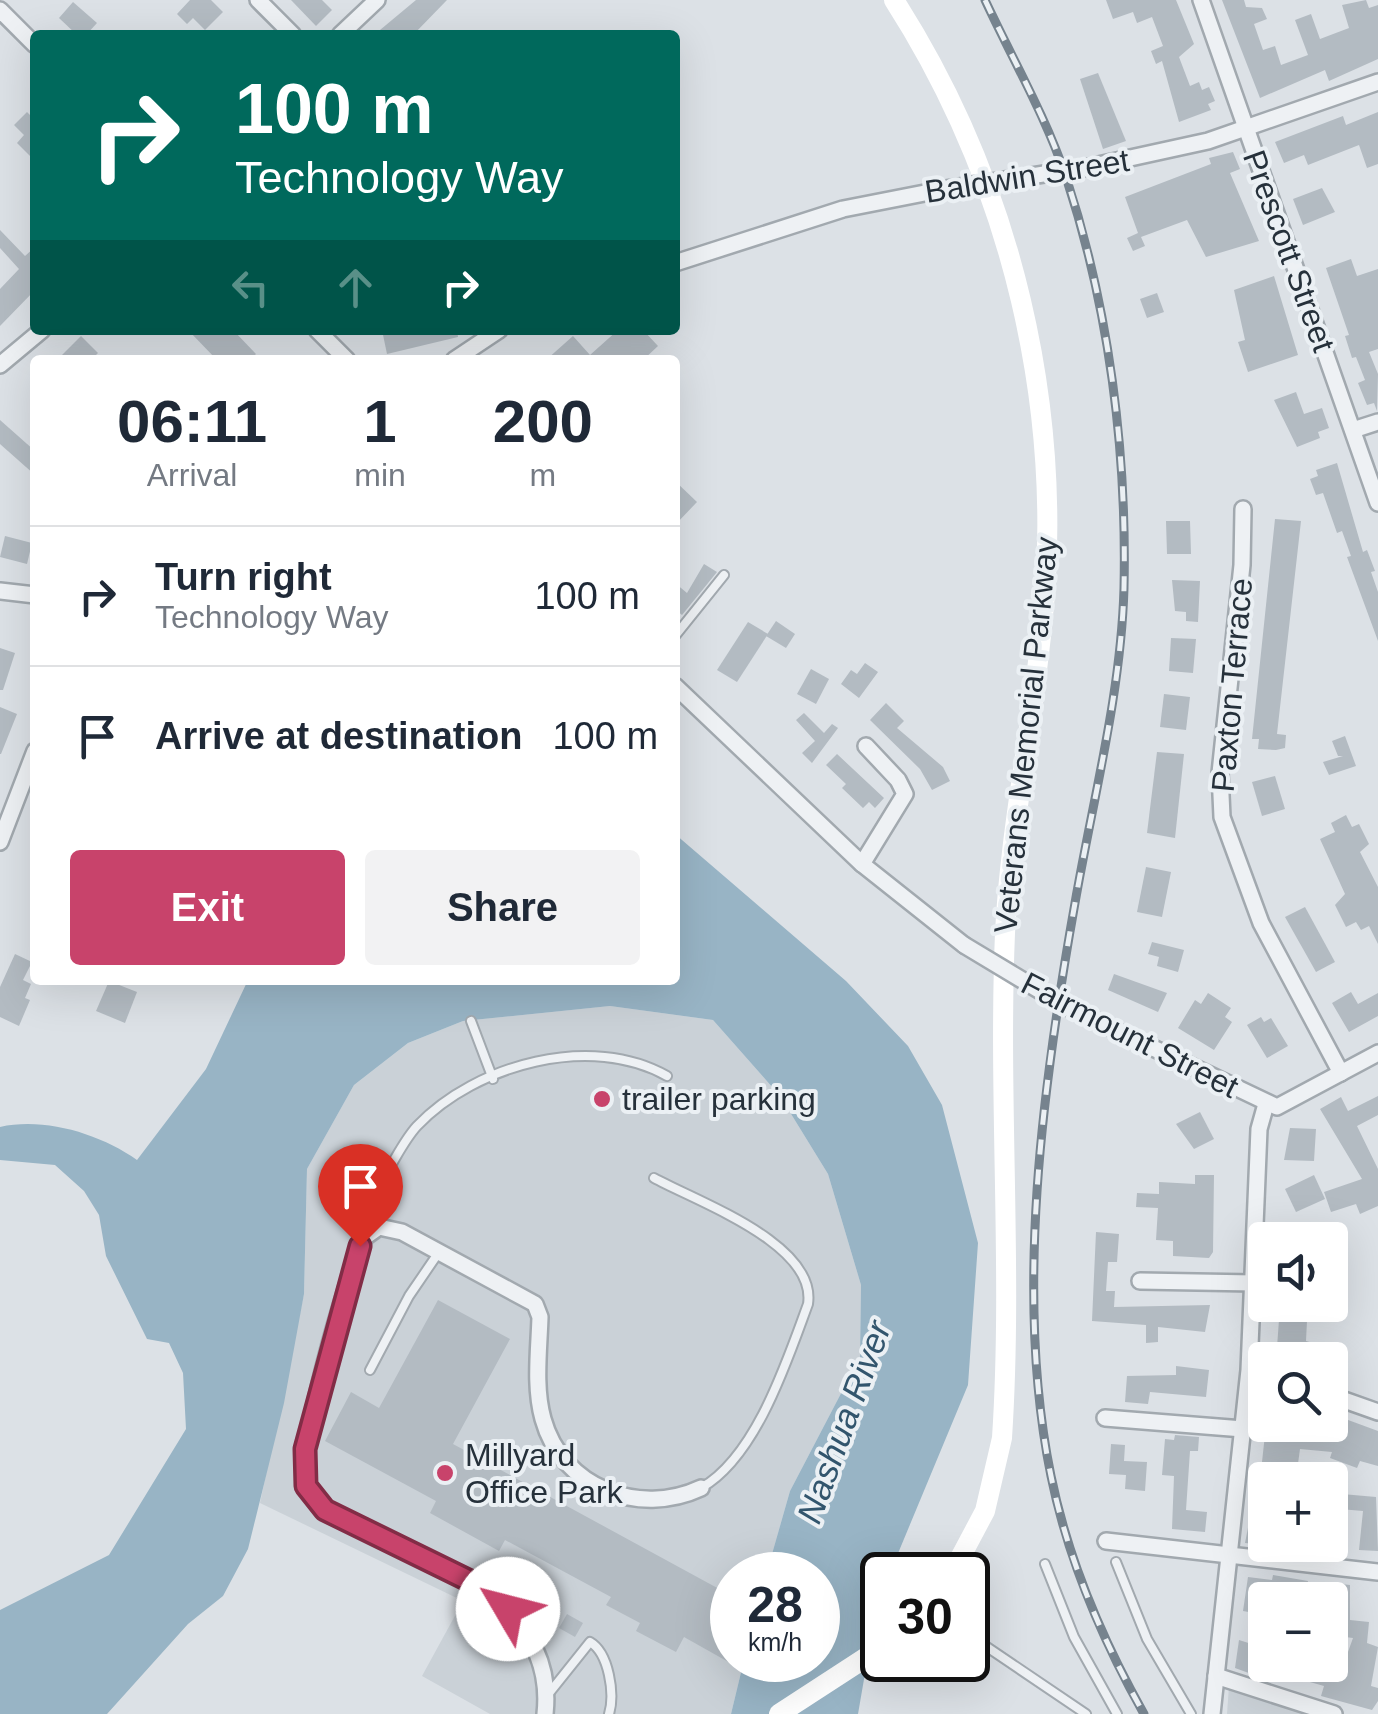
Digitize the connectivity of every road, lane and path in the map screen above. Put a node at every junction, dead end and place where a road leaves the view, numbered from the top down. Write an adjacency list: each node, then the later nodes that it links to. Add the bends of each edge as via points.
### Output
1 (258, 0): 6 (street)
2 (376, 0): 7 (street)
3 (894, 0): 51 (main road, Veterans Memorial Parkway, via 949,96 994,208 1025,315 1048,512 1044,606 1006,910 1000,1449 985,1511)
4 (1201, 0): 10 (street, Prescott Street)
5 (0, 10): 8 (street)
6 (288, 30)
7 (345, 30)
8 (30, 40)
9 (1378, 82): 10 (street, Baldwin Street)
10 (1246, 128): 11 (street, Baldwin Street, bridge, via 1089,167 855,206); 19 (street, Prescott Street)
11 (680, 262)
12 (36, 335): 17 (street)
13 (322, 335): 15 (street)
14 (491, 335): 16 (street)
15 (342, 355)
16 (461, 355)
17 (0, 365)
18 (1378, 422): 19 (street)
19 (1353, 430): 20 (street, Prescott Street)
20 (1378, 503)
21 (1244, 510): 33 (street, Paxton Terrace, via 1220,773 1222,817 1262,922)
22 (724, 575): 25 (lane)
23 (0, 591): 24 (street)
24 (30, 594)
25 (680, 630)
26 (680, 691): 30 (street, Fairmount Street)
27 (866, 746): 30 (street, via 905,794)
28 (30, 765): 29 (street)
29 (0, 842)
30 (862, 864): 36 (street, Fairmount Street, bridge, via 964,945 1081,1015)
31 (471, 1021): 35 (lane)
32 (1378, 1054): 33 (street, Fairmount Street)
33 (1341, 1073): 36 (street, Fairmount Street, via 1282,1106)
34 (667, 1076): 35 (lane, via 633,1060 587,1054)
35 (493, 1078): 39 (lane, via 444,1104 413,1131 372,1202)
36 (1266, 1104): 38 (street)
37 (654, 1178): 49 (lane, via 782,1247 809,1288 767,1406 724,1468)
38 (1256, 1222)
39 (374, 1229): 40 (street, via 394,1229); 59 (street, via 360,1246 317,1398 305,1484 328,1512 497,1599 532,1644)
40 (439, 1252): 43 (lane); 49 (street, via 537,1307 542,1416 573,1470 634,1499 673,1499)
41 (1140, 1281): 42 (street)
42 (1248, 1283)
43 (370, 1370)
44 (1348, 1401): 46 (street)
45 (1248, 1409): 48 (street)
46 (1378, 1412)
47 (1105, 1418): 48 (street)
48 (1243, 1429): 52 (street)
49 (700, 1488)
50 (1106, 1541): 52 (street)
51 (963, 1552)
52 (1229, 1555): 55 (street); 58 (street)
53 (1116, 1562): 64 (lane, via 1147,1639)
54 (1045, 1564): 63 (lane, via 1074,1638)
55 (1378, 1572)
56 (990, 1650): 62 (lane)
57 (860, 1661): 61 (main road)
58 (1216, 1676): 65 (street); 66 (street)
59 (545, 1706): 60 (lane, via 590,1642 602,1655 612,1692)
60 (609, 1714)
61 (779, 1714)
62 (1086, 1714)
63 (1117, 1714)
64 (1191, 1714)
65 (1212, 1714)
66 (1334, 1714)

